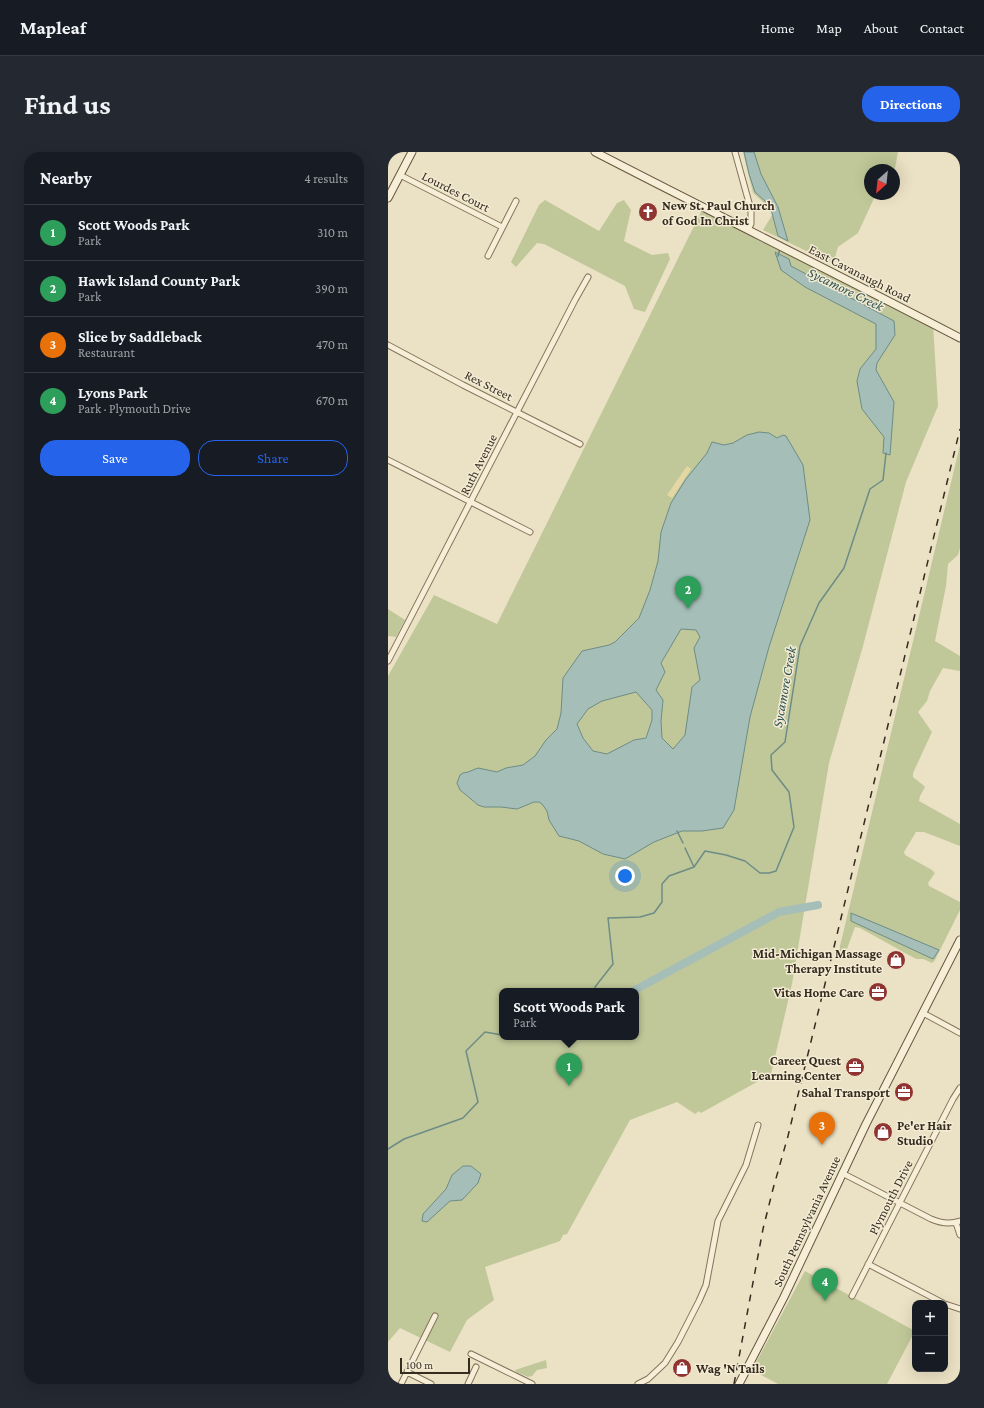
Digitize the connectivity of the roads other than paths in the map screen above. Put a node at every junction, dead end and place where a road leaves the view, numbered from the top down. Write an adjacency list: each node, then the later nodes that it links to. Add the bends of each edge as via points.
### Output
1 (412, 152): 4 (main road)
2 (595, 152): 8 (main road, East Cavanaugh Road)
3 (735, 152): 8 (street, via 751,210 751,224)
4 (400, 175): 5 (main road); 7 (street, Lourdes Court)
5 (388, 198)
6 (516, 201): 7 (street)
7 (502, 227): 9 (street)
8 (748, 230): 11 (main road, East Cavanaugh Road)
9 (488, 256)
10 (588, 277): 13 (street, Ruth Avenue)
11 (960, 338)
12 (388, 345): 13 (street, Rex Street)
13 (517, 412): 14 (street, Rex Street); 16 (street, Ruth Avenue)
14 (580, 444)
15 (388, 460): 16 (street)
16 (471, 503): 17 (street); 18 (street, Ruth Avenue)
17 (530, 532)
18 (388, 661)
19 (960, 940): 20 (main road, South Pennsylvania Avenue)
20 (923, 1013): 21 (street); 24 (main road, South Pennsylvania Avenue)
21 (960, 1033)
22 (960, 1088): 25 (street, Plymouth Drive)
23 (758, 1125): 41 (street, via 746,1166 718,1222 706,1285 699,1301 665,1363 648,1379)
24 (842, 1173): 25 (street); 42 (main road, South Pennsylvania Avenue, via 784,1297)
25 (900, 1203): 26 (street, via 937,1222); 28 (street, Plymouth Drive)
26 (958, 1222): 27 (street)
27 (960, 1235)
28 (868, 1264): 29 (street, Plymouth Drive); 30 (street)
29 (852, 1296)
30 (938, 1300)
31 (948, 1304): 32 (street)
32 (960, 1309)
33 (435, 1316): 36 (street)
34 (471, 1354): 40 (street)
35 (476, 1367): 39 (street)
36 (407, 1372): 37 (street); 38 (street)
37 (401, 1384)
38 (431, 1384)
39 (468, 1384)
40 (532, 1384)
41 (638, 1384)
42 (739, 1384)

